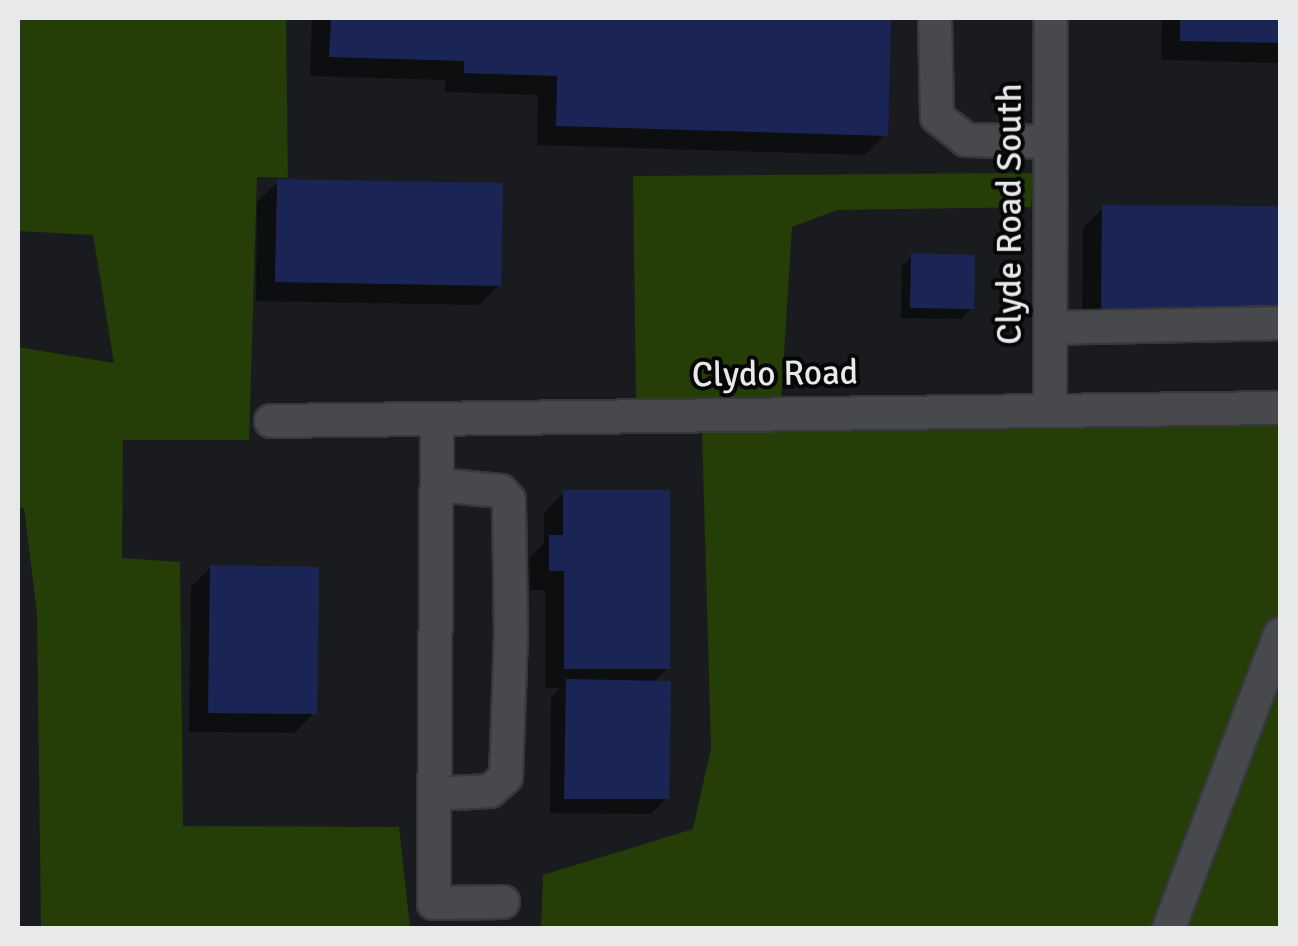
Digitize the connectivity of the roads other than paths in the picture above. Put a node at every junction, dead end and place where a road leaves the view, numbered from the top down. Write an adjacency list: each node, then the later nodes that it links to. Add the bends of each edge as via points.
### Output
1 (934, 18): 3 (street, via 937,117 966,140)
2 (1051, 18): 3 (street, Clyde Road South)
3 (1050, 142): 5 (street, Clyde Road South)
4 (1280, 323): 5 (street)
5 (1050, 328): 7 (street, Clyde Road South)
6 (1280, 408): 7 (street, Clydo Road)
7 (1050, 411): 8 (street, Clydo Road)
8 (437, 419): 9 (street, Clydo Road); 10 (street)
9 (270, 421)
10 (437, 485): 12 (street); 12 (street, via 501,491 509,500 511,633 506,777 490,791)
11 (1280, 634): 14 (street)
12 (434, 794): 13 (street, via 434,902)
13 (503, 902)
14 (1170, 928)

